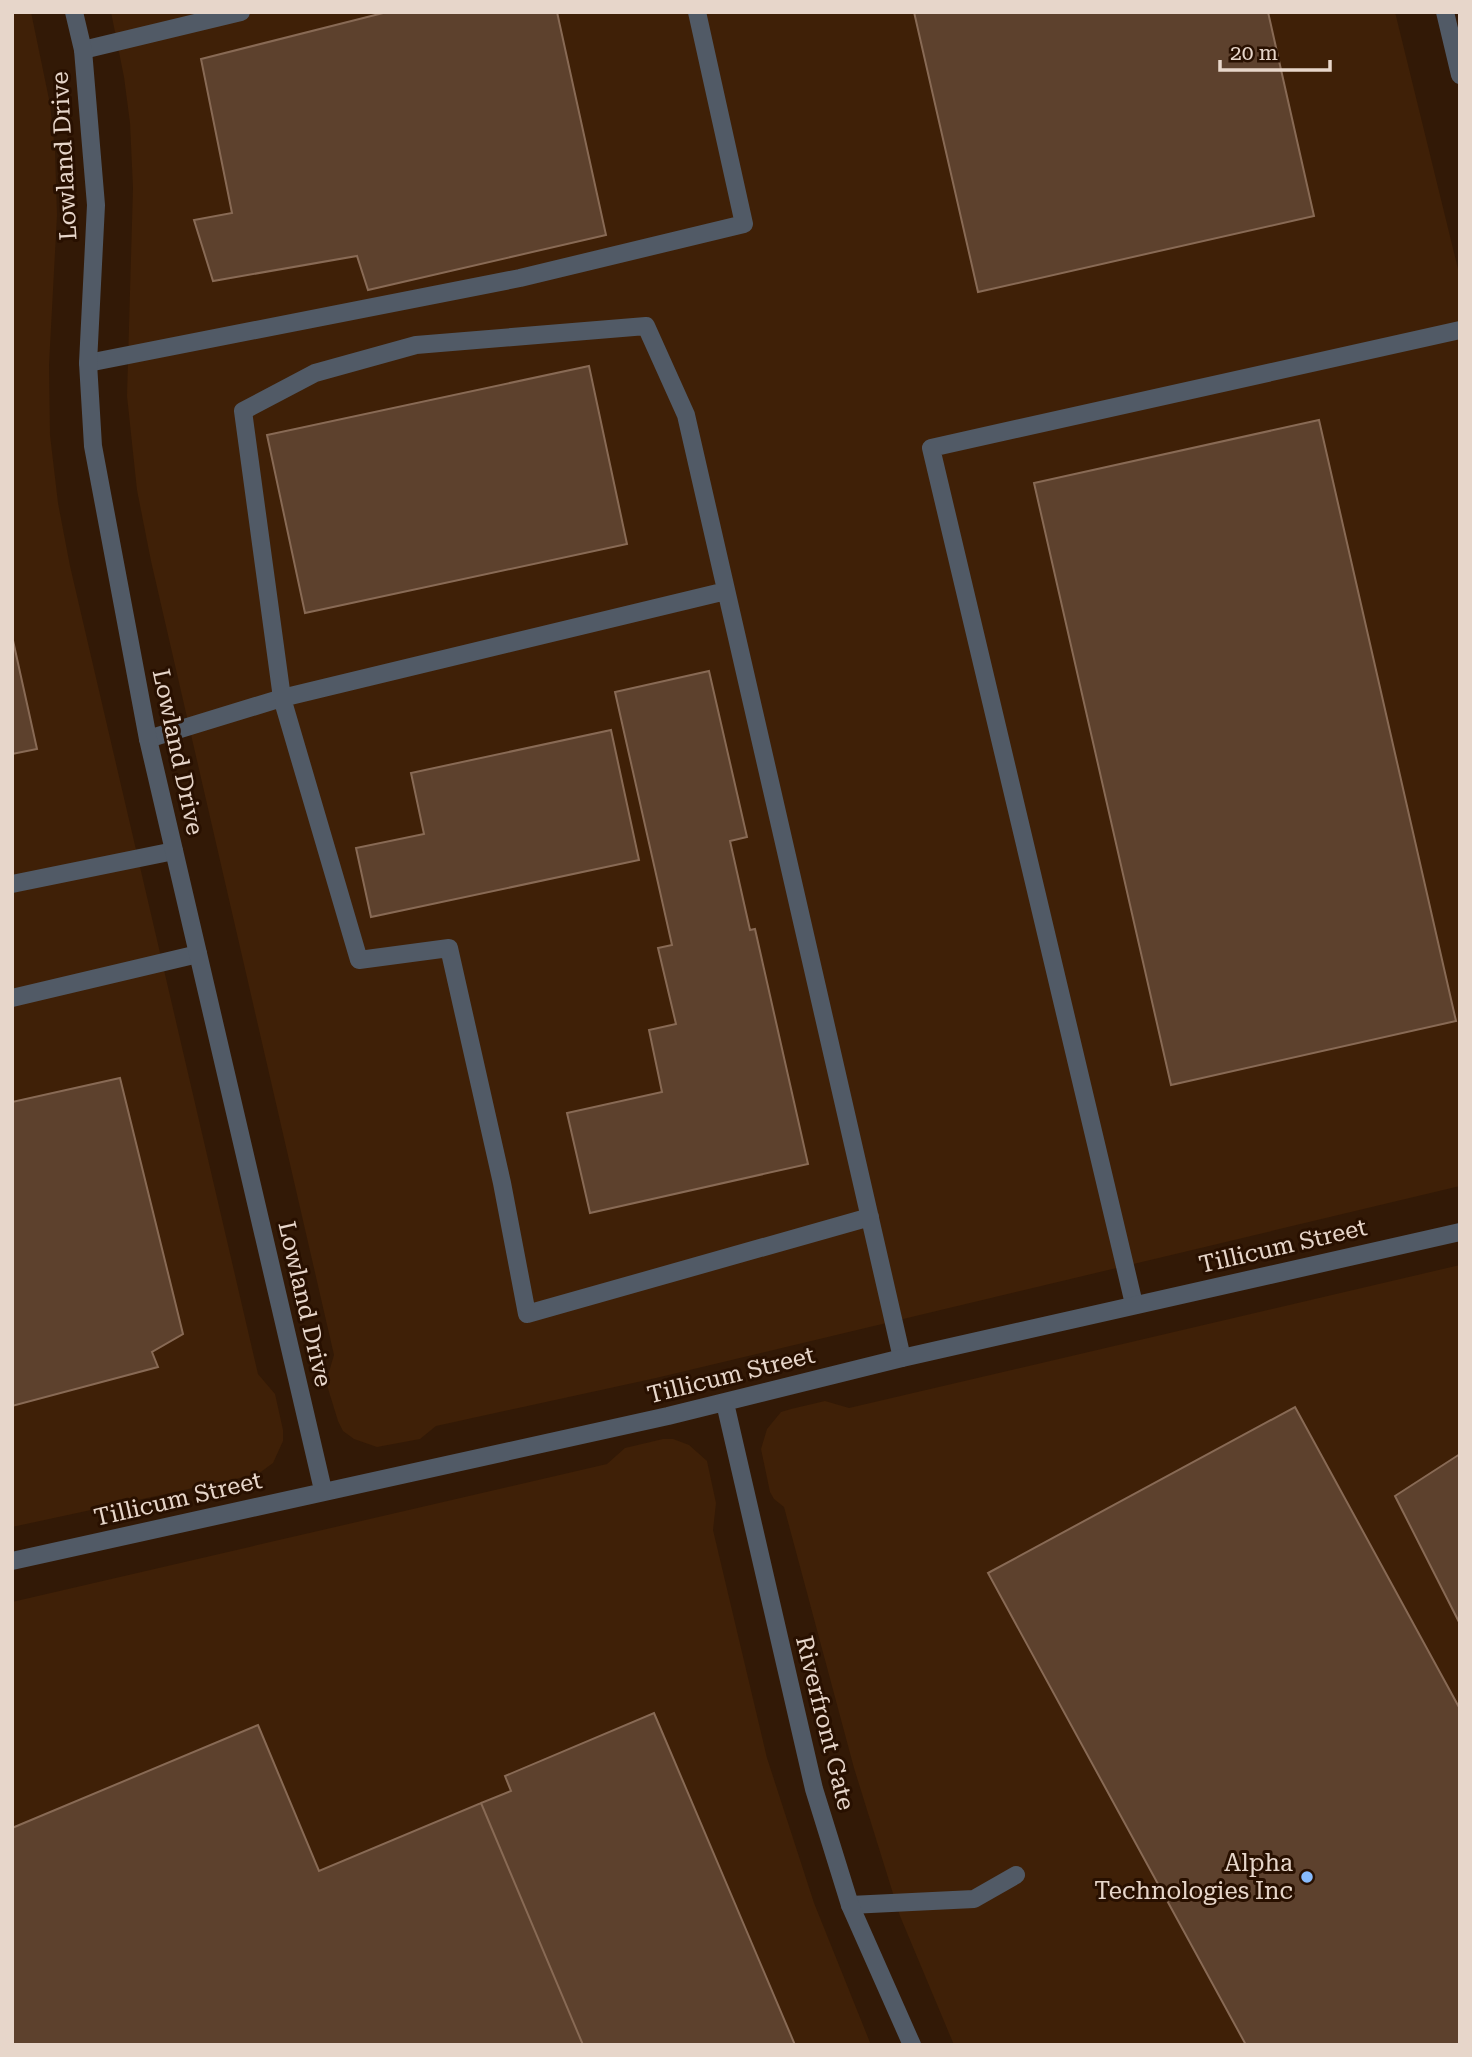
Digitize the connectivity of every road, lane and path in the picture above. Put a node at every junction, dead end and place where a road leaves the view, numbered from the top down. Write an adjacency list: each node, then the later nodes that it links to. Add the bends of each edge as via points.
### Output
1 (74, 12): 6 (street, Lowland Drive)
2 (241, 12): 5 (street)
3 (697, 12): 9 (street, via 744,224 520,278)
4 (1445, 12): 7 (street)
5 (213, 15): 6 (street)
6 (83, 50): 9 (street, Lowland Drive, via 96,205)
7 (1460, 75)
8 (1460, 330): 19 (street, via 931,448)
9 (88, 363): 12 (street, Lowland Drive, via 93,446)
10 (726, 591): 11 (street); 11 (street, via 686,415 646,326 416,345 315,373 243,411); 17 (street)
11 (282, 698): 12 (street); 17 (street, via 359,960 449,948 527,1314)
12 (148, 739): 13 (street, Lowland Drive)
13 (174, 851): 14 (street); 15 (street, Lowland Drive)
14 (12, 884)
15 (198, 954): 16 (street); 22 (street, Lowland Drive)
16 (12, 998)
17 (870, 1217): 20 (street)
18 (1460, 1232): 19 (street, Tillicum Street)
19 (1134, 1304): 20 (street, Tillicum Street)
20 (902, 1358): 21 (street, Tillicum Street)
21 (725, 1403): 22 (street, Tillicum Street); 25 (street, Riverfront Gate, via 814,1789)
22 (323, 1490): 23 (street, Tillicum Street)
23 (12, 1561)
24 (1016, 1874): 25 (street, via 974,1899)
25 (850, 1905): 26 (street, Riverfront Gate)
26 (912, 2045)

